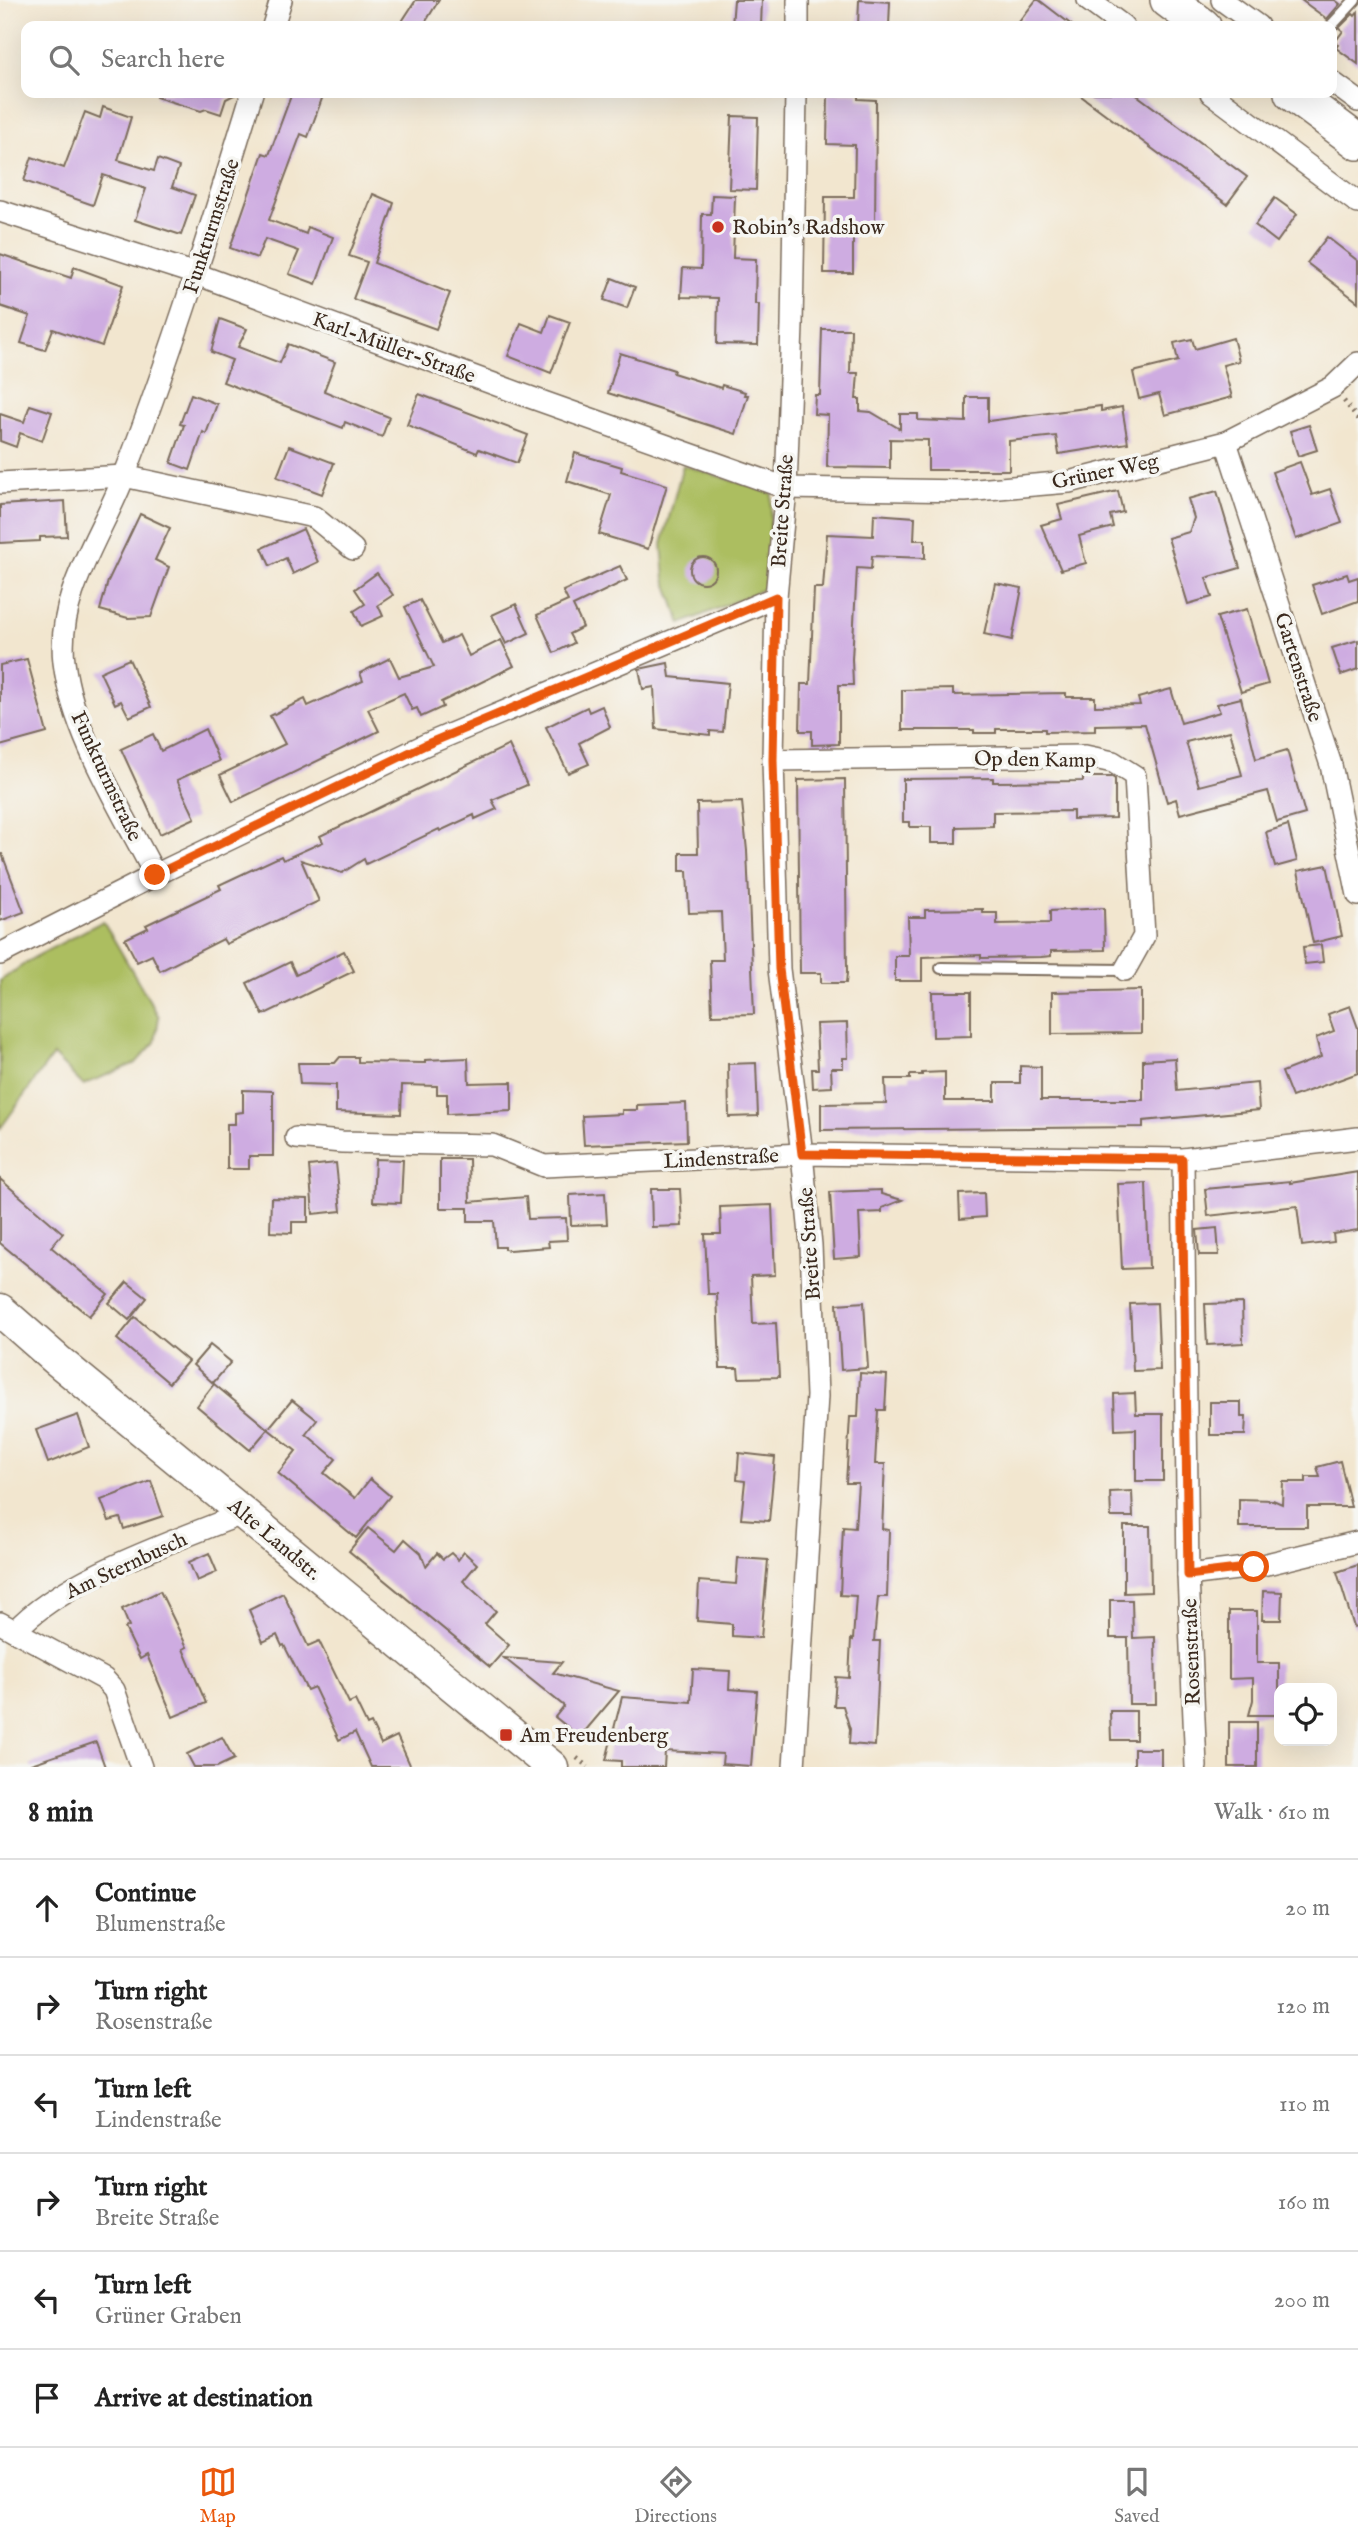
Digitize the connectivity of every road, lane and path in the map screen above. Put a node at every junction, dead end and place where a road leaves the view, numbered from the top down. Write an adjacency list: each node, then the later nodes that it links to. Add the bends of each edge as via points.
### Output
1 (281, 0): 7 (street)
2 (798, 0): 8 (street)
3 (1088, 0): 9 (street)
4 (1168, 0): 10 (main road)
5 (1222, 0): 11 (street)
6 (1355, 0): 12 (lane)
7 (275, 21)
8 (798, 21)
9 (1116, 21)
10 (1196, 21)
11 (1251, 21)
12 (1336, 21)
13 (1337, 86): 18 (street)
14 (250, 98): 22 (street, Funkturmstraße)
15 (796, 98): 27 (street, Breite Straße)
16 (1218, 98): 20 (street)
17 (1299, 98): 19 (main road)
18 (1358, 101)
19 (1358, 142)
20 (1358, 203)
21 (0, 211): 22 (street, Karl-Müller-Straße)
22 (196, 274): 25 (street, Funkturmstraße); 27 (street, Karl-Müller-Straße)
23 (1358, 363): 24 (street, Grüner Weg, via 1333,387)
24 (1226, 442): 27 (street, Grüner Weg, via 1069,482 965,491); 32 (street, Gartenstraße, via 1331,765)
25 (124, 476): 26 (street); 28 (street, via 314,517); 31 (street, Funkturmstraße, via 75,584 66,619 64,662 88,745)
26 (0, 483)
27 (786, 488): 29 (street, Breite Straße)
28 (353, 549)
29 (776, 597): 30 (street, Breite Straße); 31 (street, via 425,745)
30 (773, 760): 35 (street, Op den Kamp, via 1086,756 1113,762 1135,776 1136,789 1144,936); 38 (street, Breite Straße, via 779,969)
31 (155, 875): 33 (street)
32 (1358, 895)
33 (0, 954)
34 (941, 968): 35 (lane)
35 (1125, 970)
36 (296, 1138): 38 (street, Lindenstraße, via 492,1145 544,1166)
37 (1358, 1138): 39 (street, Lindenstraße)
38 (802, 1154): 39 (street, Lindenstraße); 47 (street, Breite Straße, via 817,1396)
39 (1182, 1159): 43 (street, Rosenstraße)
40 (0, 1310): 41 (street, Alte Landstr.)
41 (244, 1513): 44 (street, Am Sternbusch, via 90,1580); 46 (street, Alte Landstr.)
42 (1358, 1542): 43 (street, via 1254,1567)
43 (1188, 1575): 48 (street, Rosenstraße)
44 (8, 1627): 45 (street, Am Sternbusch, via 104,1679 114,1690)
45 (141, 1767)
46 (552, 1767)
47 (794, 1767)
48 (1196, 1767)

